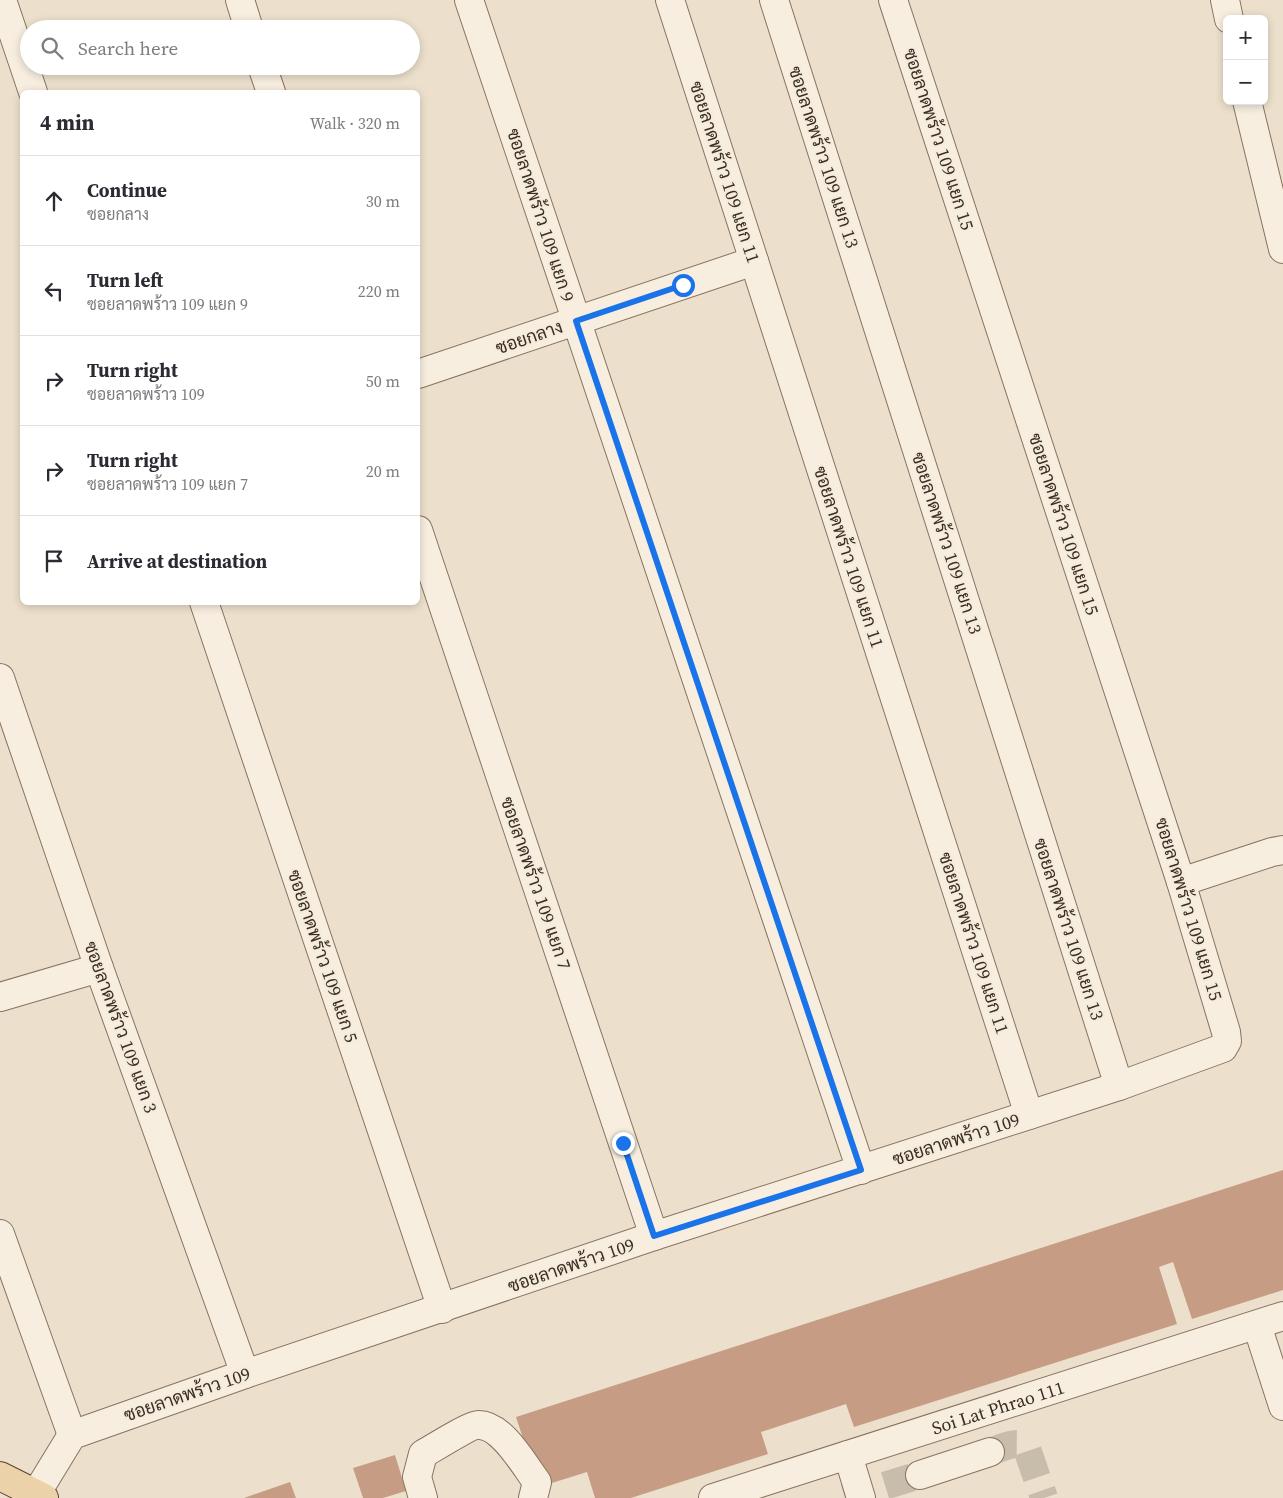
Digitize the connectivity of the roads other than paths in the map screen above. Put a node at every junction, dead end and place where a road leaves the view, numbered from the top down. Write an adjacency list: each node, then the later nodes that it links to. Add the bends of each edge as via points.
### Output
1 (2, 0): 10 (street)
2 (240, 0): 9 (street)
3 (469, 0): 18 (street, ซอยลาดพร้าว 109 แยก 9)
4 (670, 0): 17 (street, ซอยลาดพร้าว 109 แยก 11)
5 (774, 0): 28 (street, ซอยลาดพร้าว 109 แยก 13)
6 (893, 0): 24 (street, ซอยลาดพร้าว 109 แยก 15)
7 (1225, 0): 8 (street)
8 (1228, 15)
9 (246, 20)
10 (20, 53)
11 (27, 75): 13 (street)
12 (265, 75): 14 (street)
13 (32, 90)
14 (270, 90)
15 (1248, 105): 16 (street)
16 (1283, 249)
17 (754, 261): 18 (street, ซอยกลาง); 29 (street, ซอยลาดพร้าว 109 แยก 11)
18 (576, 321): 19 (street, ซอยกลาง); 30 (street, ซอยลาดพร้าว 109 แยก 9)
19 (420, 373)
20 (420, 536): 32 (street, ซอยลาดพร้าว 109 แยก 7)
21 (205, 605): 33 (street, ซอยลาดพร้าว 109 แยก 5)
22 (0, 678): 25 (street, ซอยลาดพร้าว 109 แยก 3)
23 (1283, 850): 24 (street)
24 (1181, 882): 27 (street, ซอยลาดพร้าว 109 แยก 15, via 1226,1032 1227,1041)
25 (99, 968): 26 (street); 36 (street, ซอยลาดพร้าว 109 แยก 3)
26 (0, 997)
27 (1223, 1048): 28 (street, ซอยลาดพร้าว 109)
28 (1119, 1086): 29 (street, ซอยลาดพร้าว 109)
29 (1029, 1115): 30 (street, ซอยลาดพร้าว 109)
30 (861, 1170): 32 (street, ซอยลาดพร้าว 109)
31 (0, 1234): 38 (street)
32 (654, 1236): 33 (street, ซอยลาดพร้าว 109)
33 (442, 1308): 36 (street, ซอยลาดพร้าว 109)
34 (1283, 1316): 35 (street, Soi Lat Phrao 111)
35 (1257, 1325): 37 (street); 40 (street, Soi Lat Phrao 111)
36 (245, 1374): 38 (street, ซอยลาดพร้าว 109)
37 (1283, 1406)
38 (72, 1435): 43 (street)
39 (990, 1452): 41 (street)
40 (848, 1455): 46 (street, Soi Lat Phrao 111); 47 (street)
41 (920, 1475)
42 (0, 1476): 43 (main road)
43 (40, 1496)
44 (424, 1498): 45 (street, via 418,1477 423,1454 476,1425 490,1427 503,1436 536,1482)
45 (533, 1498)
46 (713, 1498)
47 (861, 1498)

